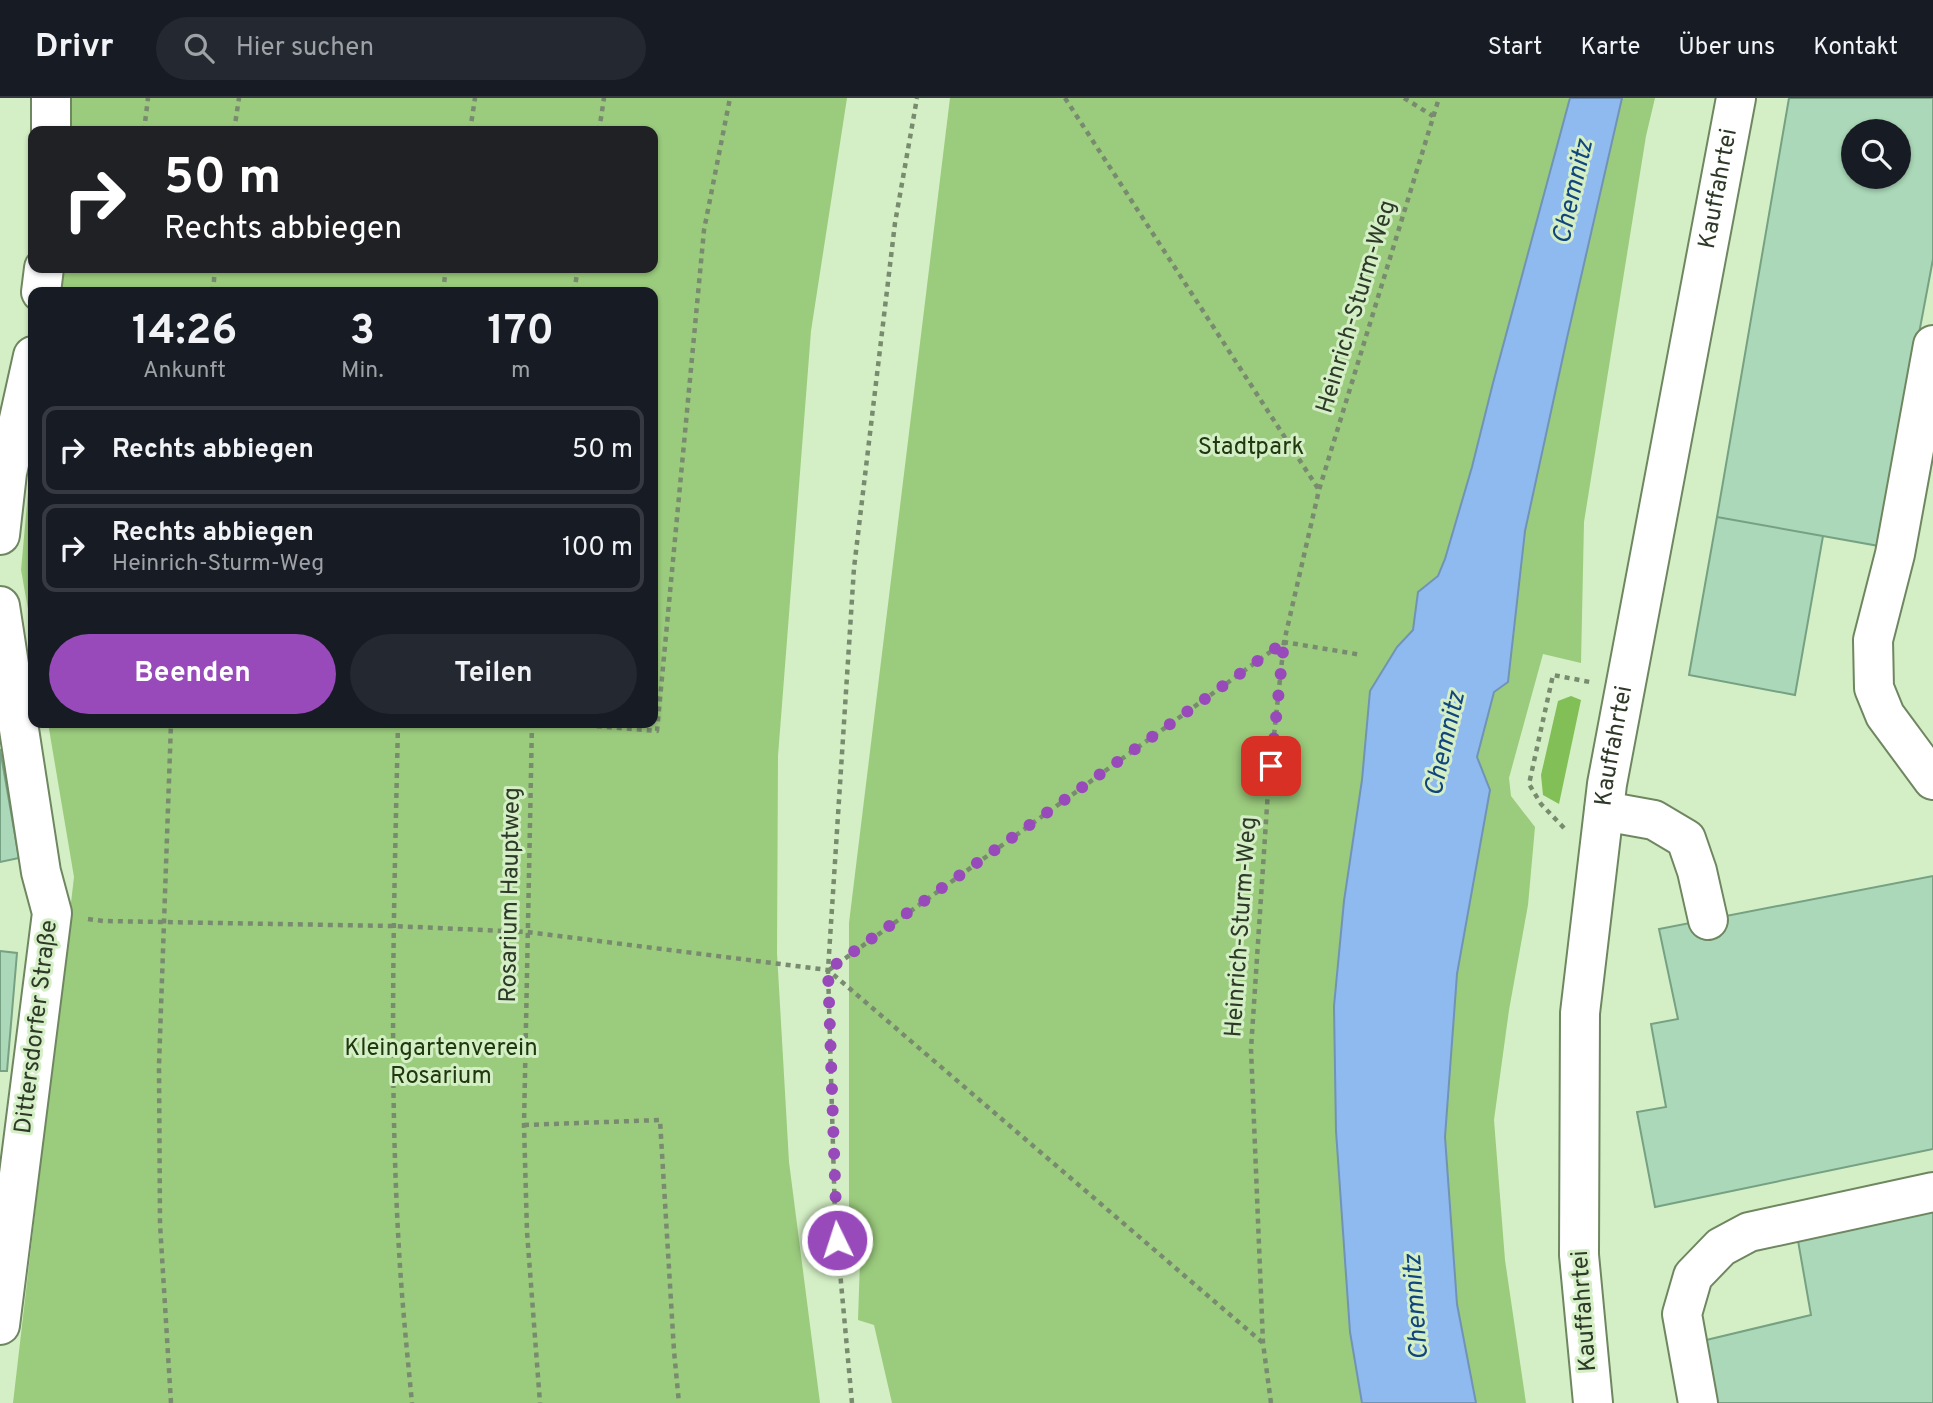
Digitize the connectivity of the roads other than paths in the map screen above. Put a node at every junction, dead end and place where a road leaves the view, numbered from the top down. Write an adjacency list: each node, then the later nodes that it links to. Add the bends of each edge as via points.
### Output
1 (51, 98): 3 (street)
2 (1736, 98): 9 (street, Kauffahrtei)
3 (51, 126)
4 (1933, 345): 8 (street, via 1895,554 1872,640 1874,688 1885,715)
5 (28, 378): 6 (street, via 7,473)
6 (0, 535)
7 (0, 606): 12 (street, Dittersdorfer Straße, via 41,872 52,913)
8 (1933, 780)
9 (1604, 811): 10 (street, via 1654,820 1686,839); 13 (street, Kauffahrtei, via 1580,1013 1579,1255)
10 (1708, 920)
11 (1933, 1192): 14 (street, via 1749,1232 1721,1247 1693,1276 1682,1314)
12 (0, 1325)
13 (1593, 1403)
14 (1698, 1403)

